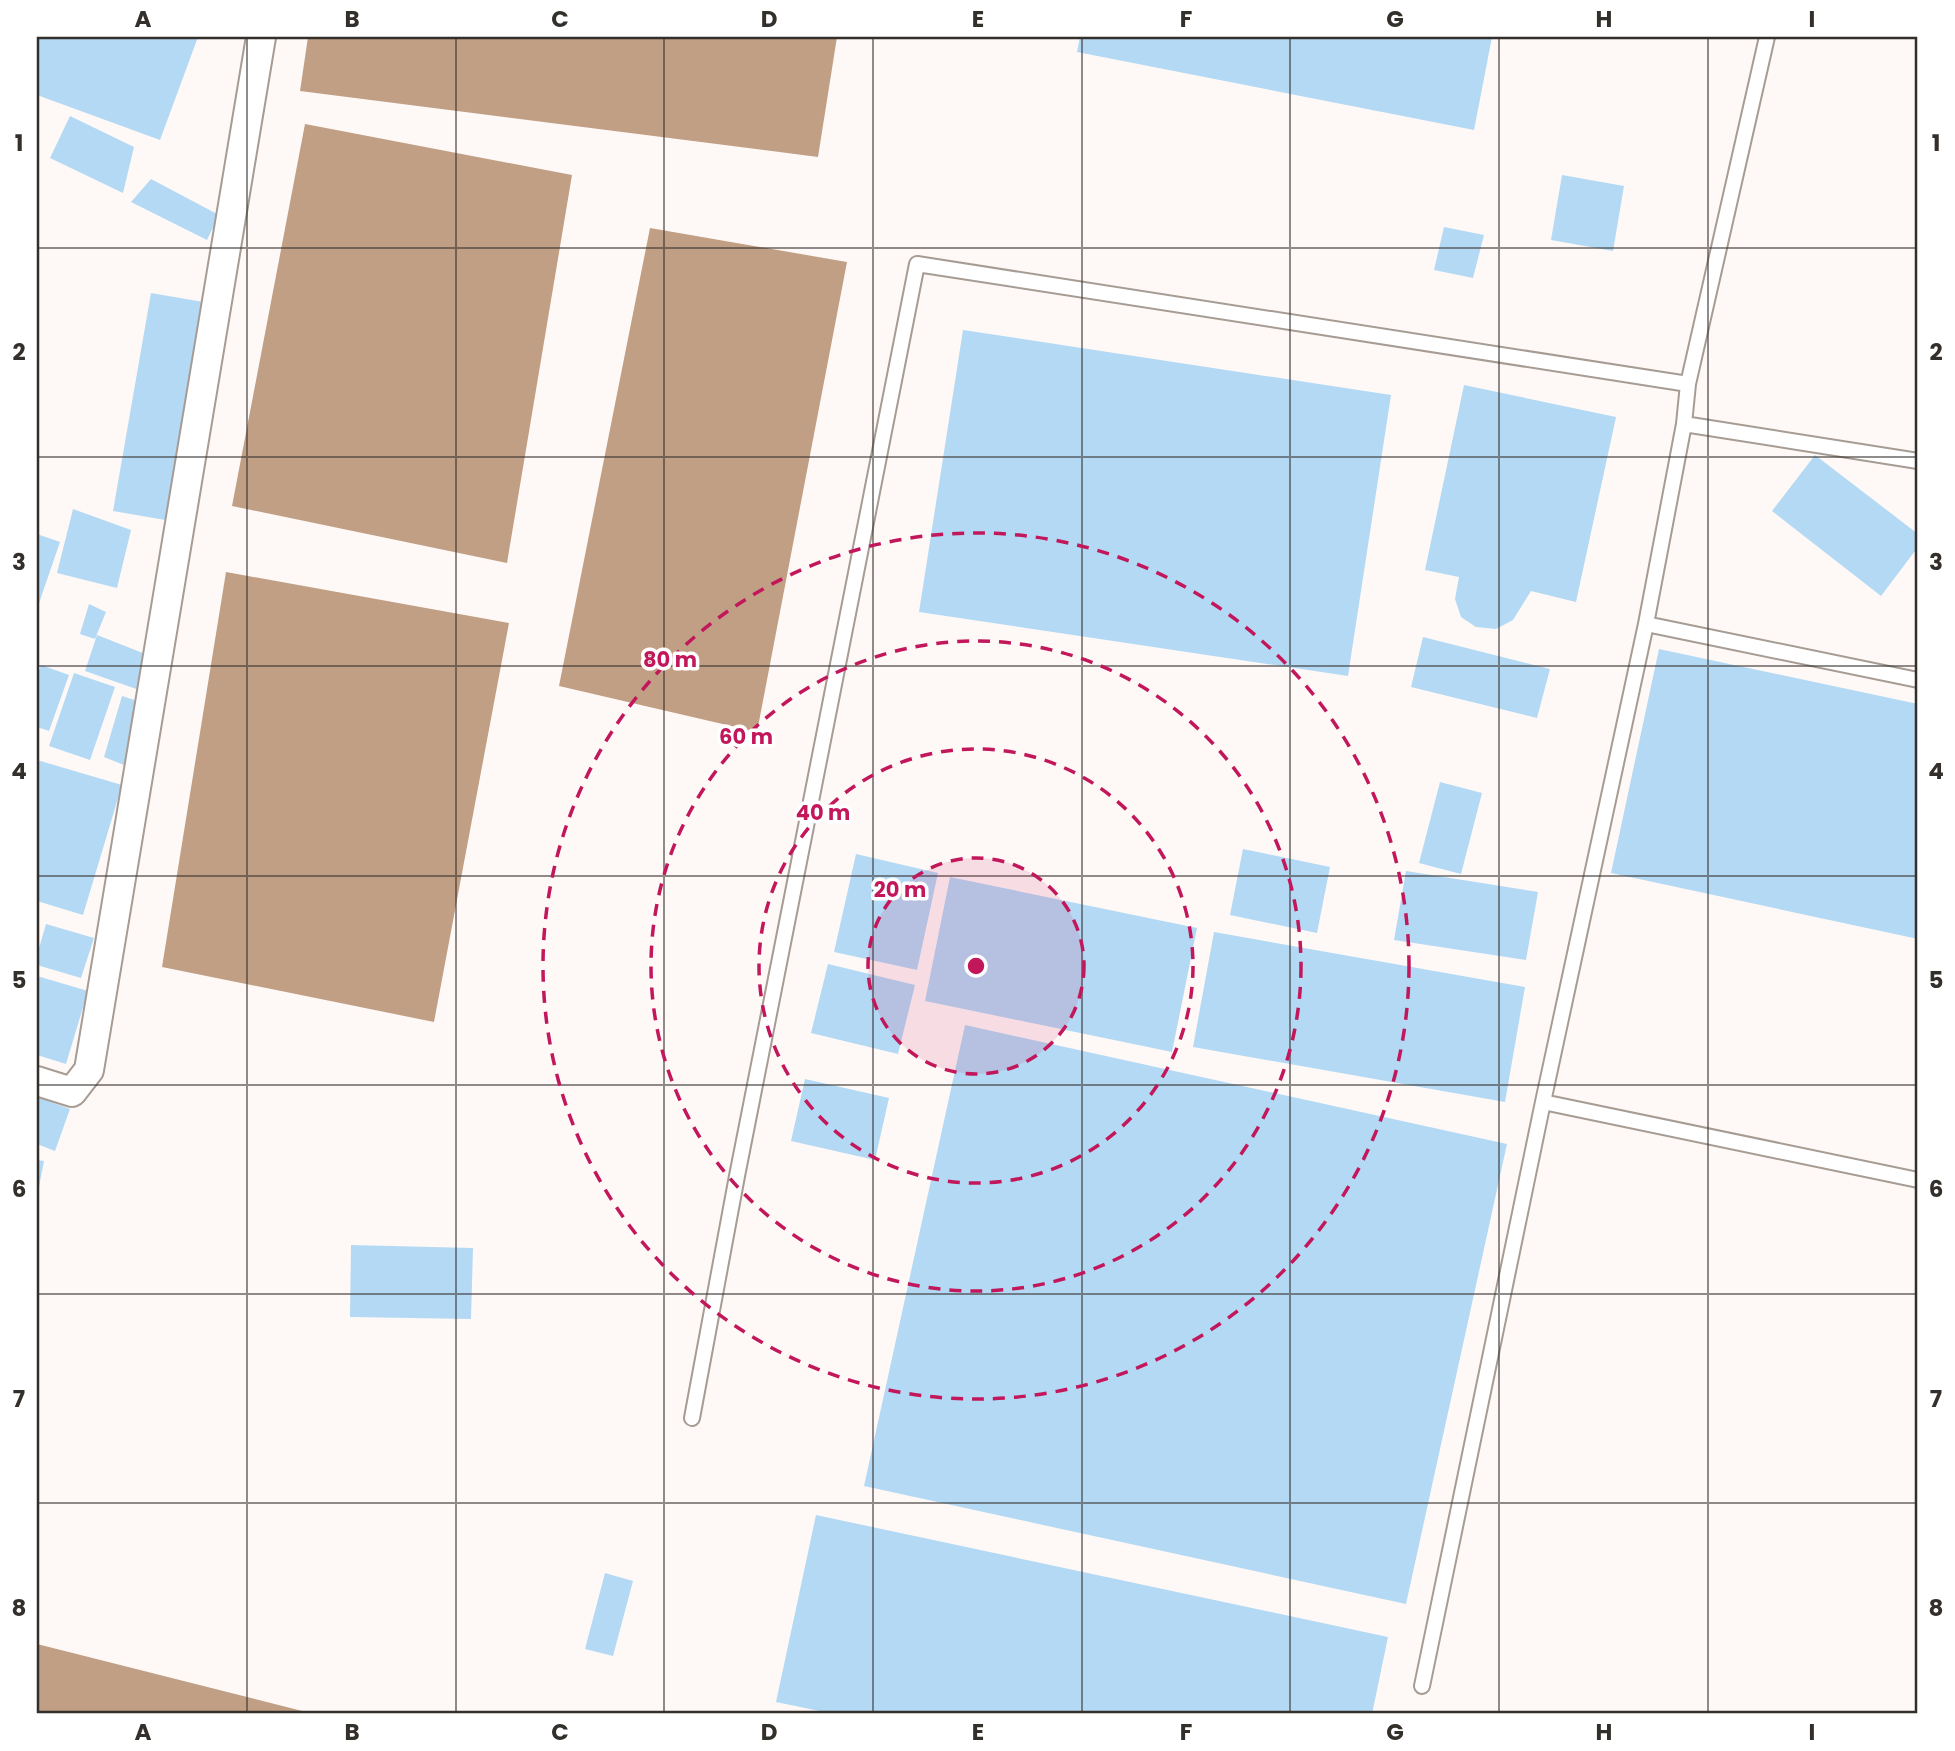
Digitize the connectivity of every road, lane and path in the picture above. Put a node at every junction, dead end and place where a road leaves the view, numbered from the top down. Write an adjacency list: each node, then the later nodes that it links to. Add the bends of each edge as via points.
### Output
1 (261, 37): 8 (street, via 89,1070 72,1092)
2 (1767, 37): 3 (lane)
3 (1688, 384): 4 (lane); 11 (lane, via 918,264)
4 (1684, 424): 5 (lane); 6 (lane)
5 (1918, 461)
6 (1646, 624): 7 (lane); 9 (lane)
7 (1918, 680)
8 (37, 1081)
9 (1543, 1102): 10 (lane); 12 (lane)
10 (1918, 1180)
11 (692, 1418)
12 (1422, 1686)

